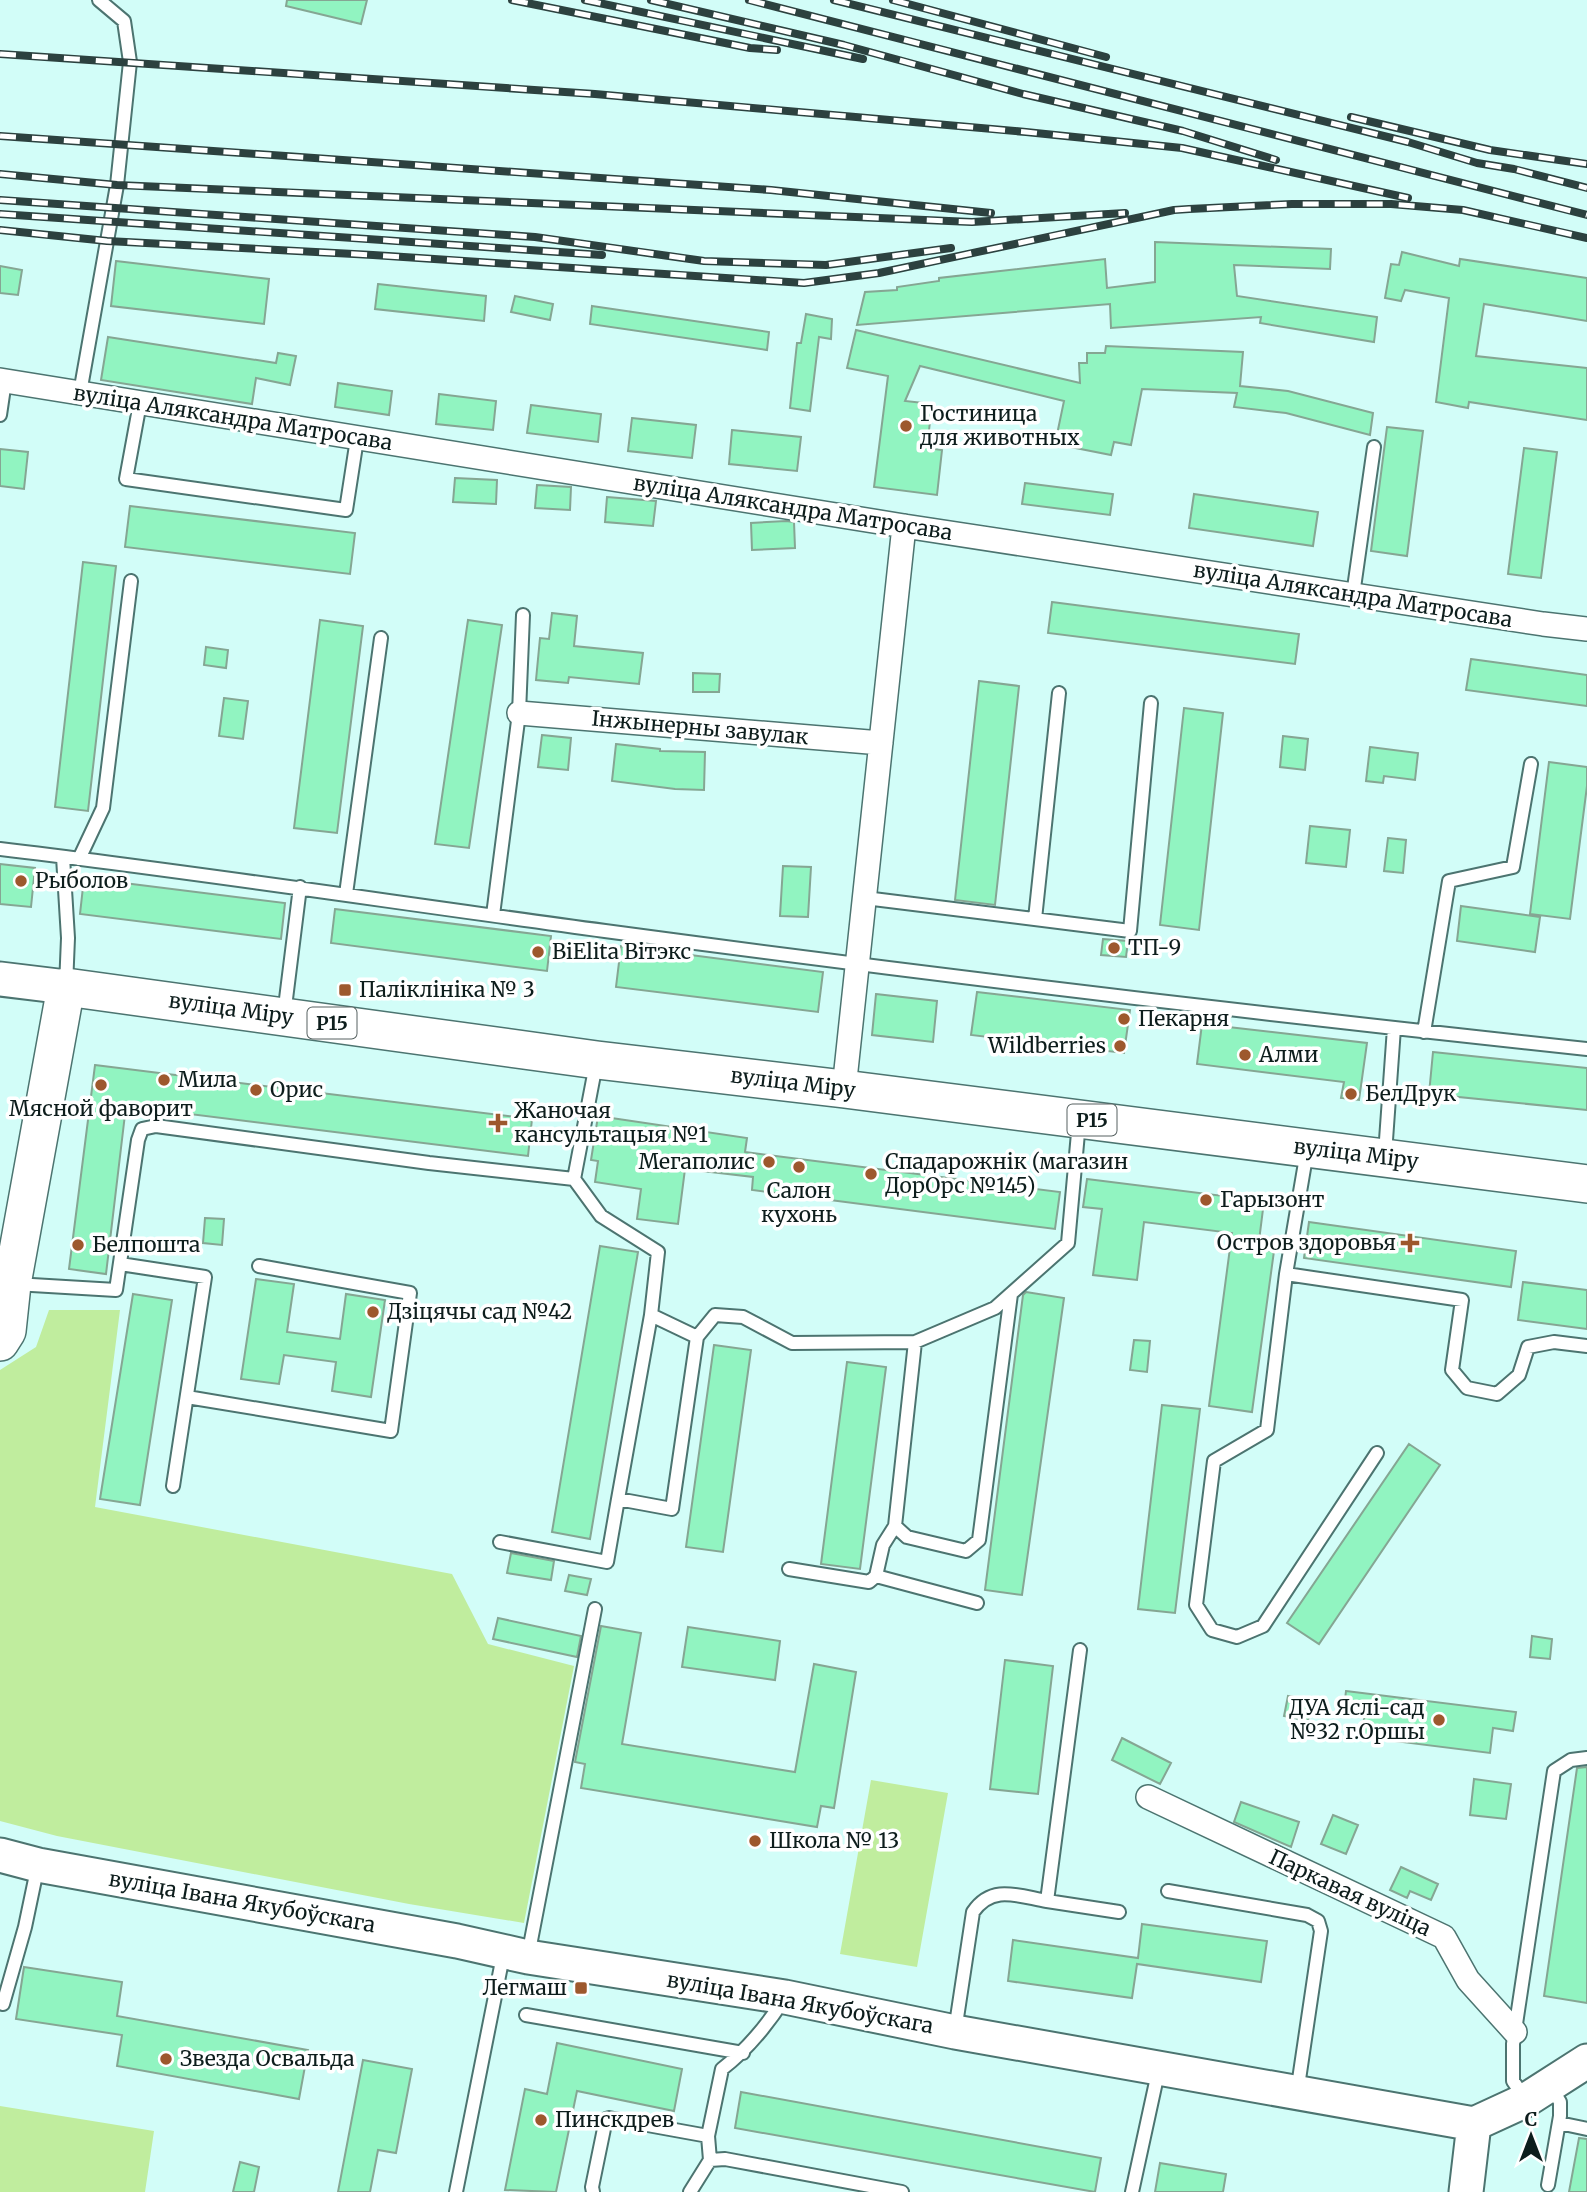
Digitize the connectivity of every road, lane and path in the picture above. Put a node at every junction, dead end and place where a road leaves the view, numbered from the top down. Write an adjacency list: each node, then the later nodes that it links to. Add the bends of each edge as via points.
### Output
1 (99, 0): 3 (lane, via 124,21 130,62 117,185)
2 (3, 381): 3 (street, вуліца Аляксандра Матросава); 5 (lane)
3 (80, 393): 4 (street, вуліца Аляксандра Матросава)
4 (140, 403): 6 (street, вуліца Аляксандра Матросава); 6 (lane, via 126,480 346,510)
5 (0, 415)
6 (357, 439): 8 (street, вуліца Аляксандра Матросава)
7 (1374, 447): 10 (lane)
8 (904, 526): 10 (street, вуліца Аляксандра Матросава); 17 (street)
9 (131, 581): 21 (lane, via 103,808)
10 (1353, 595): 12 (street, вуліца Аляксандра Матросава)
11 (523, 615): 16 (lane)
12 (1587, 629)
13 (381, 638): 23 (lane)
14 (1059, 693): 26 (lane)
15 (1151, 703): 26 (lane, via 1130,931)
16 (519, 713): 17 (street, Інжынерны завулак); 25 (lane)
17 (881, 743): 24 (street)
18 (1531, 764): 32 (lane, via 1513,867 1449,881)
19 (0, 849): 20 (lane)
20 (63, 857): 21 (lane); 29 (lane)
21 (79, 859): 22 (lane)
22 (300, 887): 23 (lane); 30 (lane)
23 (346, 894): 25 (lane)
24 (864, 898): 26 (lane); 27 (street)
25 (493, 915): 27 (lane)
26 (1035, 919)
27 (858, 963): 31 (lane); 35 (street)
28 (0, 979): 29 (street, вуліца Міру)
29 (66, 987): 30 (main road, вуліца Міру / Р15); 44 (main road)
30 (284, 1017): 34 (main road, вуліца Міру / Р15)
31 (1394, 1028): 32 (lane); 38 (lane)
32 (1424, 1032): 33 (lane)
33 (1587, 1049)
34 (597, 1060): 35 (main road, вуліца Міру / Р15); 39 (lane)
35 (844, 1089): 36 (main road, вуліца Міру / Р15)
36 (1080, 1119): 37 (main road, вуліца Міру / Р15); 45 (lane, via 1068,1243)
37 (1307, 1147): 38 (main road, вуліца Міру / Р15); 43 (lane)
38 (1385, 1157): 40 (main road, вуліца Міру / Р15)
39 (574, 1180): 41 (lane, via 156,1126 142,1129 138,1140); 46 (lane, via 601,1216 658,1252)
40 (1587, 1184)
41 (120, 1264): 44 (lane, via 116,1290); 51 (lane, via 205,1277)
42 (259, 1266): 51 (lane, via 410,1293 391,1431)
43 (1286, 1274): 50 (lane, via 1462,1300 1452,1370 1466,1388 1497,1394 1519,1375 1528,1348 1554,1342); 52 (lane, via 1267,1430 1214,1461 1196,1605 1212,1630 1237,1637 1263,1626)
44 (12, 1284): 48 (main road, via 7,1331)
45 (1011, 1294): 49 (lane, via 996,1308); 55 (lane, via 979,1540 966,1551 907,1537)
46 (651, 1315): 47 (lane); 54 (lane)
47 (698, 1337): 49 (lane, via 715,1315 743,1317 792,1343); 54 (lane, via 672,1509)
48 (0, 1342)
49 (915, 1342): 55 (lane)
50 (1587, 1346)
51 (187, 1397): 53 (lane)
52 (1377, 1453)
53 (173, 1486)
54 (618, 1499): 56 (lane, via 607,1562)
55 (895, 1526): 58 (lane, via 883,1545)
56 (500, 1542)
57 (789, 1569): 58 (lane, via 869,1582)
58 (876, 1576): 59 (lane)
59 (977, 1603)
60 (595, 1609): 69 (lane)
61 (1080, 1650): 67 (lane)
62 (1587, 1758): 74 (lane, via 1571,1759 1554,1771)
63 (1148, 1797): 74 (street, Паркавая вуліца, via 1444,1937 1468,1980)
64 (0, 1855): 65 (street, вуліца Івана Якубоўскага)
65 (38, 1865): 69 (street, вуліца Івана Якубоўскага); 71 (lane)
66 (1168, 1891): 79 (lane, via 1307,1915 1318,1922 1321,1931)
67 (1047, 1901): 68 (lane); 73 (lane, via 998,1893 981,1899 973,1912)
68 (1119, 1912)
69 (516, 1954): 70 (street, вуліца Івана Якубоўскага); 86 (lane)
70 (785, 1997): 73 (street, вуліца Івана Якубоўскага); 75 (lane)
71 (3, 2004)
72 (526, 2015): 75 (lane)
73 (955, 2032): 77 (street, вуліца Івана Якубоўскага)
74 (1515, 2032): 78 (lane, via 1513,2081)
75 (743, 2053): 83 (lane, via 722,2069)
76 (1587, 2061): 78 (street)
77 (1159, 2068): 79 (street, вуліца Івана Якубоўскага); 90 (lane)
78 (1538, 2092): 80 (lane, via 1560,2102); 81 (street)
79 (1297, 2093): 81 (street, вуліца Івана Якубоўскага)
80 (1559, 2123): 82 (lane); 85 (lane)
81 (1474, 2124): 91 (street)
82 (1587, 2129)
83 (708, 2136): 84 (lane); 87 (lane, via 606,2119)
84 (710, 2160): 88 (lane); 89 (lane)
85 (1548, 2185)
86 (456, 2192)
87 (593, 2192)
88 (690, 2192)
89 (902, 2192)
90 (1132, 2192)
91 (1466, 2192)

